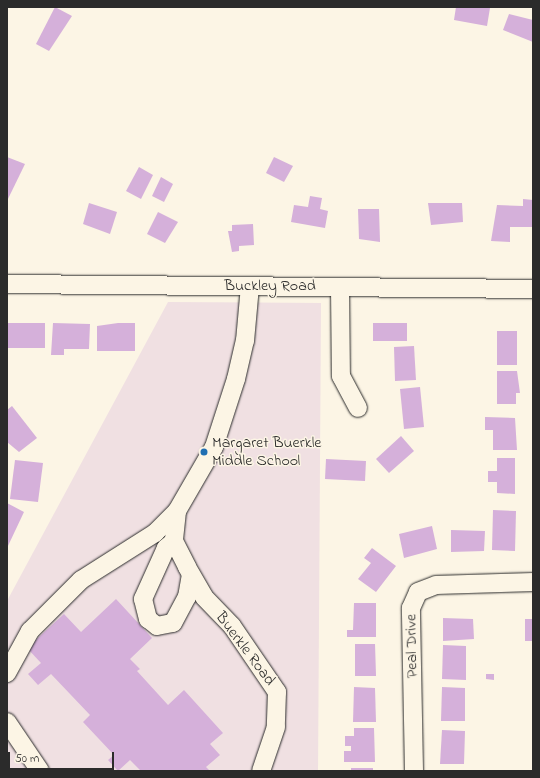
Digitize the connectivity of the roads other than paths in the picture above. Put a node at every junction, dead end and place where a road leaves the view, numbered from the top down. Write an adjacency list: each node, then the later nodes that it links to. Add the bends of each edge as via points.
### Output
1 (7, 284): 2 (street, Buckley Road)
2 (250, 286): 3 (street, Buckley Road); 6 (street, via 245,340 236,379 214,447)
3 (340, 287): 4 (street, Buckley Road); 5 (street, via 341,376)
4 (533, 289)
5 (358, 408)
6 (177, 511): 7 (street); 10 (street, via 155,533 81,580 30,632)
7 (174, 541): 8 (street, Buerkle Road); 8 (street, via 166,548 143,599 148,619 157,626 174,623 187,597)
8 (191, 575): 13 (street, Buerkle Road, via 204,598 232,626 277,692 276,727)
9 (533, 582): 14 (street, Peal Drive, via 436,585 418,592 410,608)
10 (7, 673)
11 (7, 722): 12 (street)
12 (40, 771)
13 (261, 771)
14 (414, 771)

